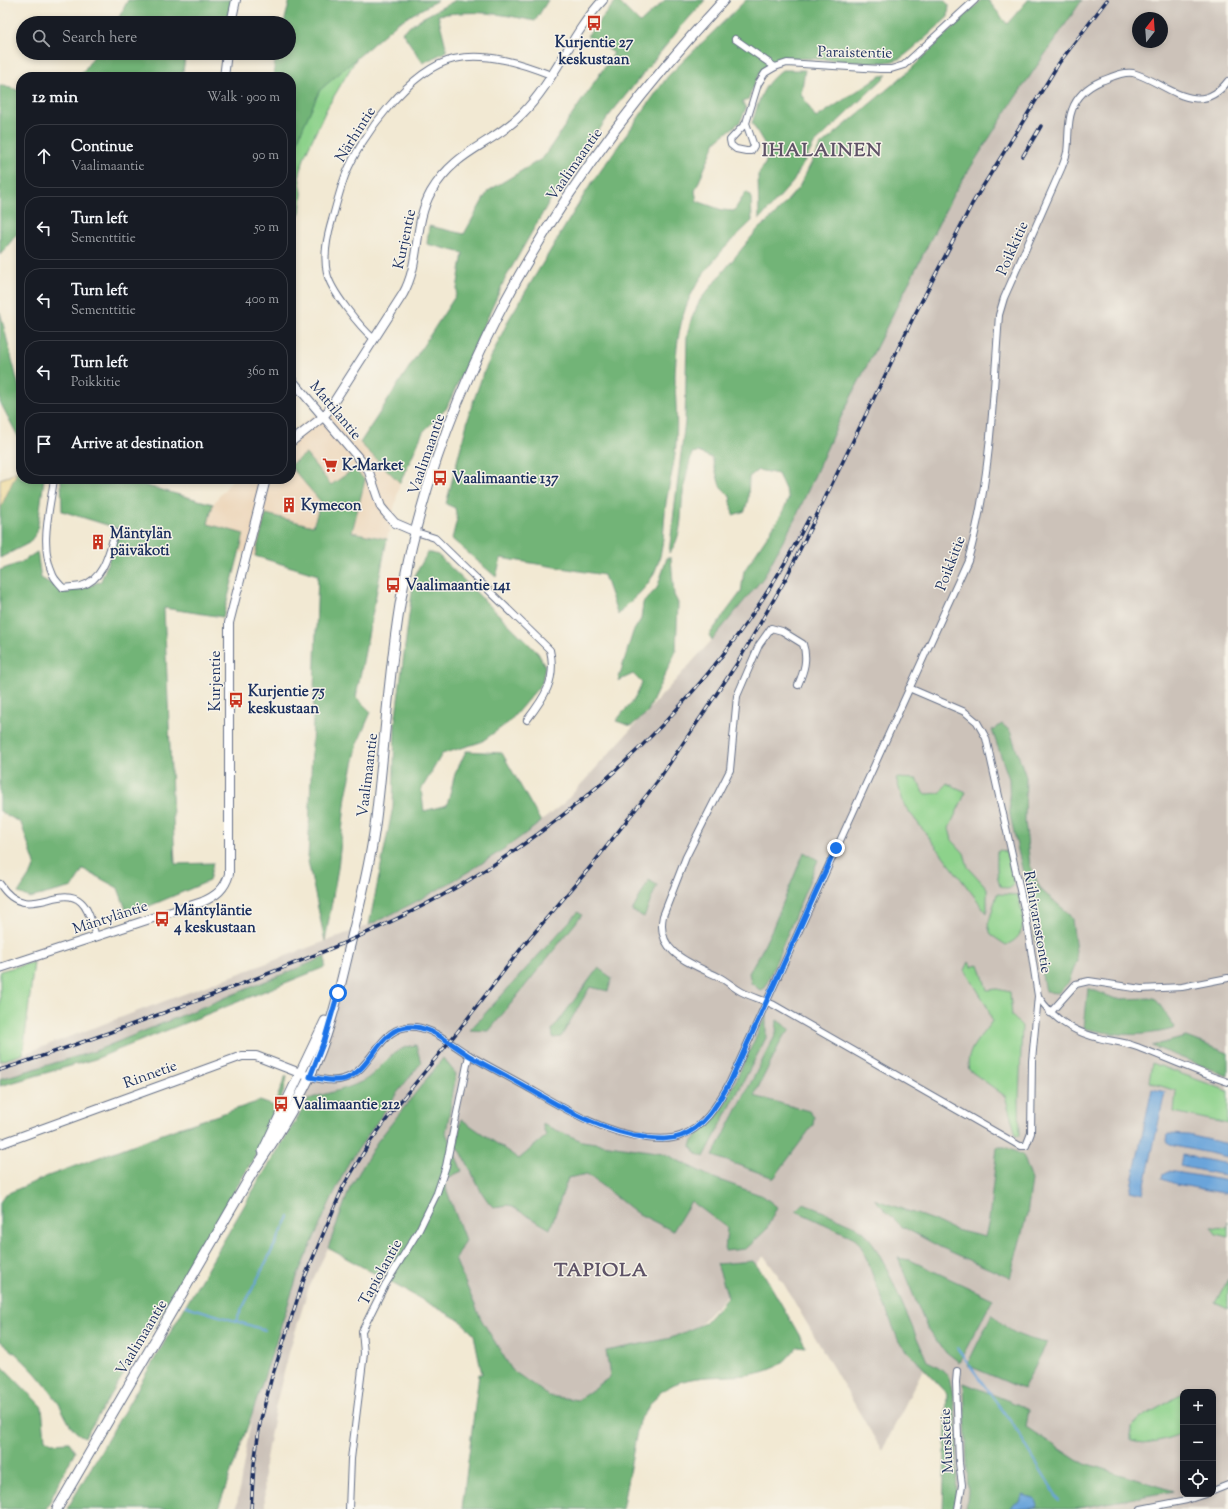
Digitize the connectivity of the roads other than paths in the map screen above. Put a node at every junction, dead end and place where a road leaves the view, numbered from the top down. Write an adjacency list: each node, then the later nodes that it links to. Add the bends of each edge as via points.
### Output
1 (236, 0): 5 (street)
2 (603, 0): 10 (street, Kurjentie, via 586,21)
3 (724, 0): 20 (main road, Vaalimaantie, via 634,105 568,195 514,283 479,352 458,402)
4 (975, 0): 8 (street, Paraistentie, via 904,65 880,69 787,63)
5 (233, 16)
6 (735, 39): 8 (street)
7 (226, 60): 9 (street)
8 (775, 67): 12 (street, via 765,73 758,84)
9 (225, 72)
10 (551, 75): 13 (street, Kurjentie, via 522,115 506,129 458,158 430,193 418,226 416,257 408,285); 13 (street, Närhintie, via 508,60 453,59 423,75 405,90 368,132 345,175 328,234 325,262 331,286)
11 (1228, 81): 22 (street, Poikkitie, via 1214,94 1189,97 1132,73 1121,74 1089,86 1071,111 1067,153 999,315 990,442 976,533 968,560)
12 (746, 123): 12 (street, via 730,140 731,145 746,152 751,151 754,146)
13 (374, 339): 15 (street, Kurjentie)
14 (296, 385): 15 (street, Mattilantie)
15 (323, 417): 16 (street, Kurjentie); 20 (street, Mattilantie, via 368,469 381,507 395,523)
16 (296, 438)
17 (53, 484): 19 (street, via 46,545 48,562 63,588 82,586 96,576 105,566)
18 (265, 484): 25 (street, Kurjentie, via 229,623 229,874)
19 (115, 532)
20 (416, 532): 23 (street, via 435,538 550,650 553,664 550,682 545,695); 33 (main road, Vaalimaantie, via 402,594 374,830 366,876 338,993)
21 (798, 685): 30 (street, via 807,654 803,644 771,628 759,645 737,696 730,770 686,857 661,926 663,938 677,956 743,992)
22 (909, 688): 29 (street, Riihivarastontie, via 965,712 977,722 986,738 1026,917); 30 (street, Poikkitie)
23 (527, 720)
24 (0, 884): 26 (street, via 8,894 31,903 65,895 74,897 87,911)
25 (225, 886): 26 (street, Mäntyläntie, via 214,897 202,902)
26 (96, 936): 27 (street, Mäntyläntie)
27 (0, 968)
28 (1228, 978): 31 (street, via 1182,987 1141,989 1089,981 1076,984)
29 (1038, 996): 30 (street, via 1032,1061 1031,1133 1026,1146 1016,1144); 31 (street, Riihivarastontie)
30 (767, 1002): 32 (street, Poikkitie, via 716,1107 699,1126 680,1136 662,1140 595,1125)
31 (1050, 1012): 34 (street, Riihivarastontie, via 1055,1018 1074,1029 1097,1038 1132,1045)
32 (469, 1055): 33 (street, via 427,1030 404,1028 394,1031 385,1038 352,1076 330,1081); 41 (street, Tapiolantie, via 446,1166 437,1193 362,1331 364,1353 351,1459)
33 (305, 1076): 35 (street, Rinnetie, via 256,1056 242,1056); 40 (main road, Vaalimaantie, via 249,1178)
34 (1228, 1082)
35 (0, 1144)
36 (957, 1371): 42 (street, Mursketie, via 959,1463 962,1485)
37 (1228, 1485): 38 (street)
38 (1216, 1490)
39 (1196, 1497): 43 (street)
40 (57, 1509)
41 (349, 1509)
42 (958, 1509)
43 (1141, 1509)

